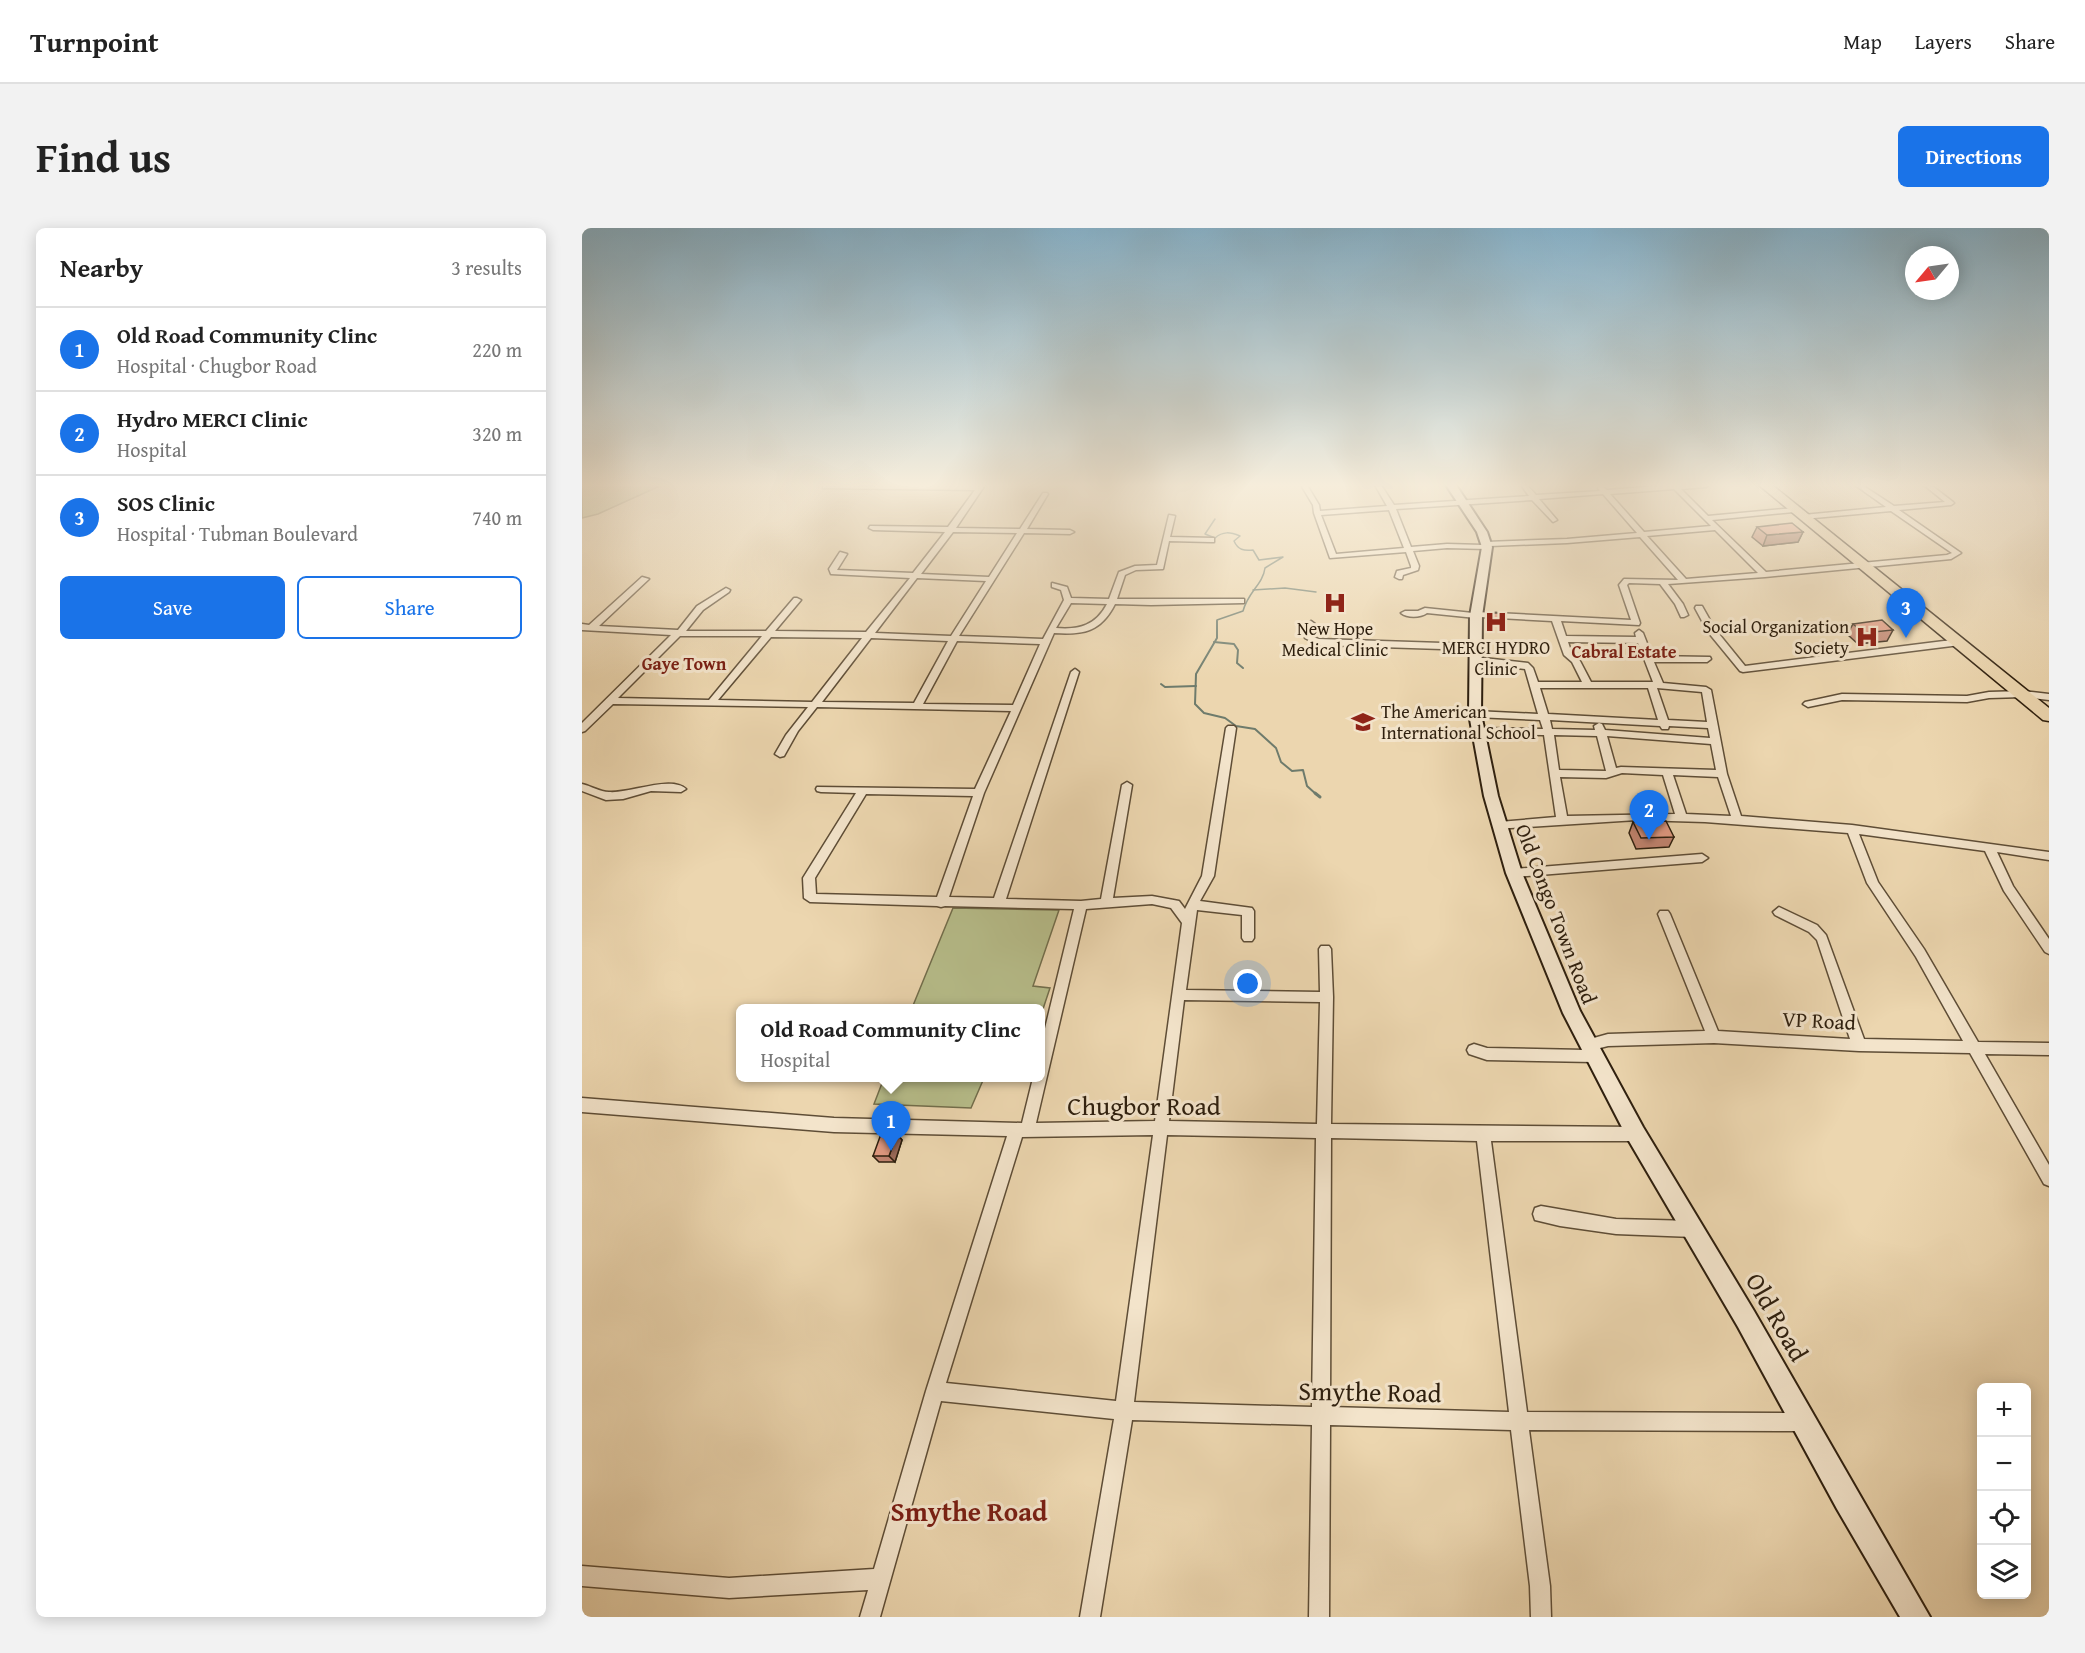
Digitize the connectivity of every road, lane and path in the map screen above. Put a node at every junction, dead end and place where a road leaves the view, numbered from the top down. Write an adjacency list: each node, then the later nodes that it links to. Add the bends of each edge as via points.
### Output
1 (1410, 549): 16 (street, via 1414,570 1400,573)
2 (935, 550): 15 (street)
3 (1011, 550): 18 (street)
4 (1166, 550): 25 (street, via 1162,565 1122,574)
5 (1330, 550): 6 (street, via 1332,556)
6 (1401, 550)
7 (1485, 550): 29 (street, Old Congo Town Road)
8 (1657, 550): 20 (street)
9 (1738, 550): 14 (street)
10 (1843, 550): 13 (highway)
11 (1953, 550): 13 (street, via 1958,553 1948,557)
12 (843, 554): 15 (street, via 834,572)
13 (1862, 565): 14 (street); 43 (highway)
14 (1765, 575): 20 (street)
15 (916, 577): 18 (street); 38 (street)
16 (1399, 577)
17 (645, 579): 34 (street)
18 (992, 579): 39 (street)
19 (1662, 581): 20 (street); 30 (street); 32 (street, via 1636,580 1623,585)
20 (1684, 582)
21 (1055, 585): 24 (street, via 1064,589)
22 (726, 590): 36 (street, via 700,608)
23 (797, 600): 37 (street)
24 (1068, 600): 25 (street); 35 (street)
25 (1114, 601): 26 (street); 35 (street, via 1101,622 1076,631)
26 (1241, 602)
27 (1699, 608): 43 (street, via 1715,636 1743,669)
28 (1405, 613): 29 (street, via 1420,614 1425,609)
29 (1476, 615): 31 (street); 44 (street, Old Congo Town Road)
30 (1684, 615)
31 (1556, 619): 32 (street); 40 (street)
32 (1636, 623): 41 (street)
33 (1311, 624): 44 (street, via 1309,638 1318,642)
34 (587, 627): 36 (street)
35 (1051, 630): 42 (street)
36 (679, 633): 37 (street); 53 (street)
37 (767, 634): 38 (street); 54 (street)
38 (866, 635): 39 (street); 57 (street)
39 (954, 638): 42 (street); 55 (street)
40 (1563, 639): 41 (street); 50 (street, via 1568,655 1576,661)
41 (1640, 640): 45 (street)
42 (1045, 642): 58 (street)
43 (1960, 642): 51 (highway)
44 (1474, 654): 48 (street, via 1528,666); 59 (street, Old Congo Town Road)
45 (1648, 659): 46 (street); 49 (street)
46 (1707, 659)
47 (1075, 672): 93 (street)
48 (1533, 685): 50 (street); 60 (street)
49 (1655, 685): 50 (street); 63 (street); 64 (street, via 1706,690)
50 (1588, 686)
51 (2023, 694): 52 (street); 56 (street, via 1929,699 1842,697); 61 (highway)
52 (2049, 697)
53 (612, 701): 54 (street); 66 (street)
54 (711, 703): 57 (street)
55 (918, 704): 57 (street); 58 (street)
56 (1808, 704)
57 (815, 705): 72 (street, via 791,731)
58 (1015, 708): 82 (street)
59 (1475, 714): 60 (street); 67 (street, Old Congo Town Road)
60 (1543, 716): 62 (street); 68 (street)
61 (2049, 716)
62 (1597, 719): 63 (street); 69 (street)
63 (1664, 722): 64 (street); 70 (street)
64 (1711, 725): 71 (street)
65 (1231, 728): 96 (street, via 1208,876)
66 (582, 729)
67 (1477, 731): 68 (street); 86 (street, Old Congo Town Road)
68 (1548, 731): 69 (street); 74 (street)
69 (1602, 733): 70 (street); 75 (street)
70 (1668, 737): 71 (street)
71 (1714, 741): 76 (street)
72 (780, 754)
73 (1667, 772): 75 (street, via 1621,770); 76 (street); 83 (street)
74 (1556, 773): 75 (street); 84 (street)
75 (1612, 774)
76 (1722, 774): 85 (street)
77 (1127, 785): 94 (street)
78 (582, 787): 79 (street, via 606,796 651,788)
79 (681, 789)
80 (821, 789): 81 (street)
81 (863, 790): 82 (street); 92 (street, via 809,878 810,898)
82 (979, 793): 92 (street)
83 (1681, 816): 84 (street); 85 (street)
84 (1562, 818): 86 (street)
85 (1737, 819): 87 (street)
86 (1499, 826): 91 (street, Old Congo Town Road)
87 (1852, 829): 88 (street); 107 (street, via 1874,883 1920,952)
88 (1989, 847): 89 (street); 102 (street, via 2008,888)
89 (2049, 856)
90 (1702, 858): 91 (street)
91 (1514, 873): 110 (street, Old Congo Town Road)
92 (941, 903): 93 (street)
93 (998, 904): 95 (street)
94 (1106, 904): 95 (street); 99 (street, via 1152,900 1175,904)
95 (1081, 905): 111 (street)
96 (1192, 905): 99 (street); 100 (street, via 1248,911)
97 (1779, 912): 106 (street, via 1812,926 1822,938)
98 (1664, 914): 105 (street)
99 (1188, 922): 103 (street)
100 (1248, 938)
101 (1325, 949): 104 (street)
102 (2049, 949)
103 (1180, 995): 104 (street); 114 (street)
104 (1327, 997): 116 (street)
105 (1714, 1037): 106 (street, VP Road); 110 (street, VP Road, via 1608,1040)
106 (1859, 1044): 107 (street, VP Road)
107 (1973, 1048): 108 (street, VP Road); 119 (street)
108 (2049, 1049)
109 (1474, 1050): 110 (street, VP Road, via 1487,1054)
110 (1591, 1050): 118 (street, Old Road)
111 (1045, 1056)
112 (1038, 1082): 115 (street)
113 (582, 1105): 115 (street, Chugbor Road, via 834,1125)
114 (1161, 1128): 115 (street, Chugbor Road); 116 (street, Chugbor Road); 123 (street)
115 (1022, 1129): 122 (street)
116 (1323, 1132): 117 (street, Chugbor Road); 124 (street)
117 (1483, 1134): 118 (street, Chugbor Road); 125 (street)
118 (1636, 1134): 121 (street, Old Road)
119 (2049, 1179)
120 (1541, 1214): 121 (street, via 1651,1230)
121 (1693, 1229): 126 (street, Old Road)
122 (935, 1391): 123 (street, Smythe Road); 128 (street)
123 (1124, 1411): 124 (street, Smythe Road); 130 (street)
124 (1323, 1416): 125 (street, Smythe Road); 131 (street)
125 (1519, 1421): 126 (street, Smythe Road); 132 (street)
126 (1805, 1422): 133 (street, Old Road)
127 (582, 1576): 128 (street, via 729,1588)
128 (879, 1579): 129 (street)
129 (870, 1617)
130 (1090, 1617)
131 (1319, 1617)
132 (1541, 1617)
133 (1916, 1617)

